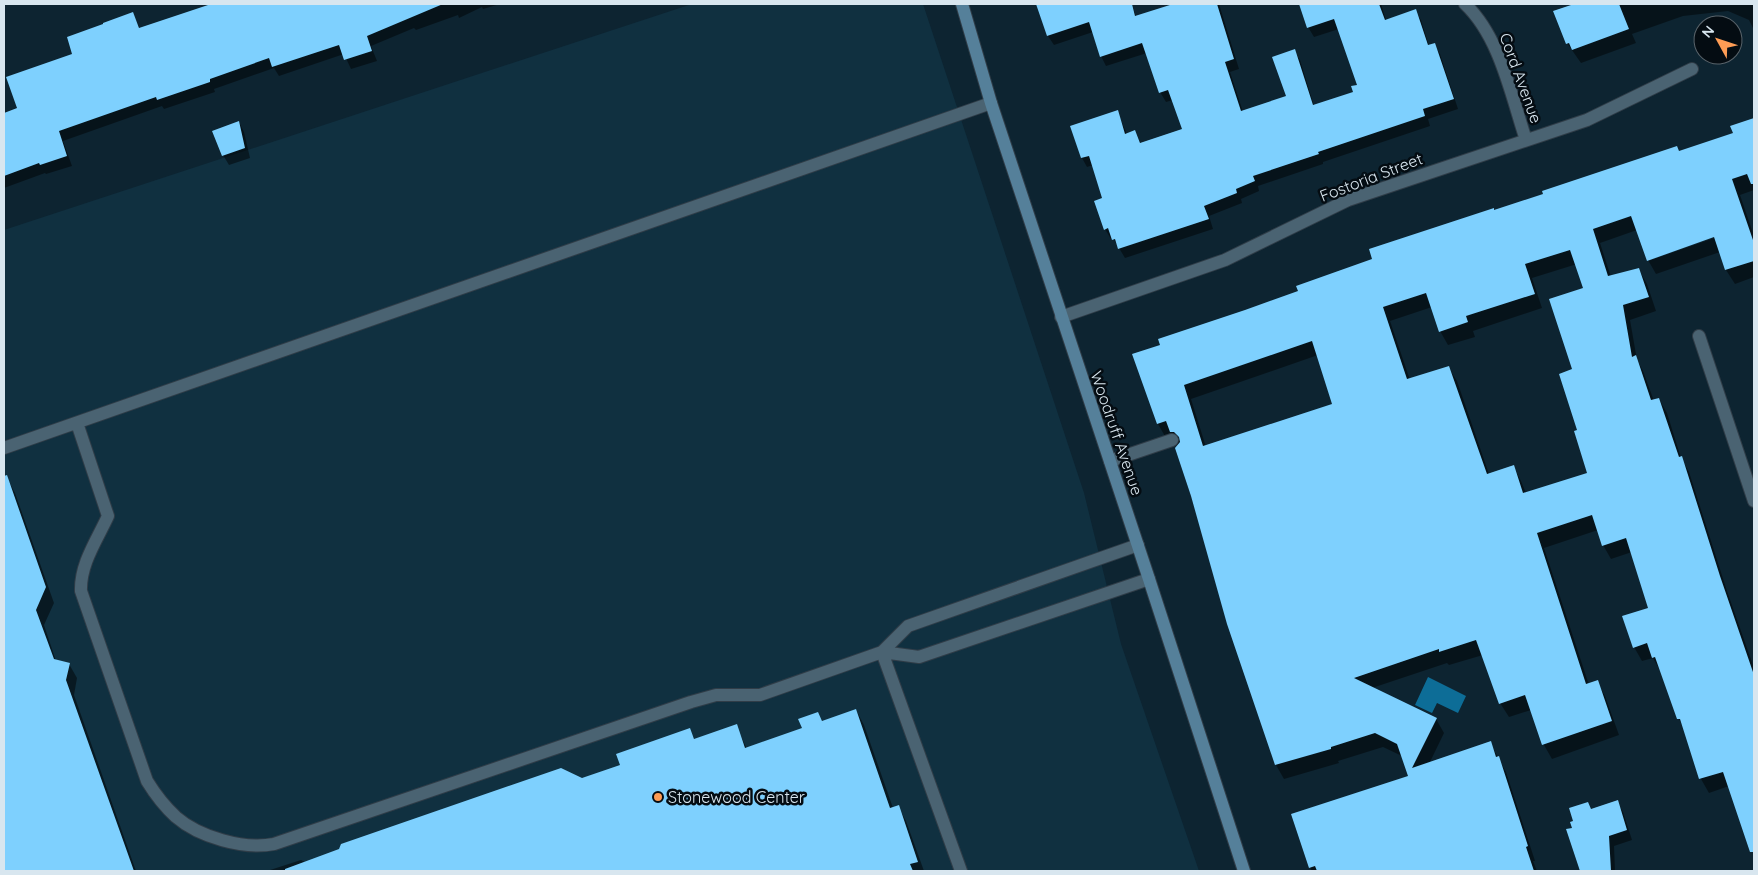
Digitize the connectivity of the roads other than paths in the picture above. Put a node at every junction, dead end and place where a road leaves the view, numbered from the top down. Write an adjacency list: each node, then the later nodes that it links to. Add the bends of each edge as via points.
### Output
1 (962, 4): 4 (street, Woodruff Avenue)
2 (1465, 4): 5 (street, Cord Avenue, via 1495,46)
3 (1692, 69): 5 (street, Fostoria Street, via 1586,120)
4 (991, 103): 6 (street, Woodruff Avenue); 8 (street)
5 (1526, 140): 6 (street, Fostoria Street, via 1348,200 1225,260)
6 (1061, 317): 11 (street, Woodruff Avenue)
7 (1699, 336): 12 (street)
8 (78, 423): 10 (street); 15 (street, via 108,516 84,565 80,591 151,787 177,818 216,838 249,846 274,844 691,702 716,695 760,695)
9 (1172, 440): 11 (street)
10 (4, 448)
11 (1110, 461): 13 (street, Woodruff Avenue)
12 (1754, 501)
13 (1138, 545): 14 (street, Woodruff Avenue); 15 (street, via 908,626)
14 (1149, 579): 15 (street, via 919,657); 17 (street, Woodruff Avenue)
15 (882, 652): 16 (street)
16 (961, 871)
17 (1244, 871)

